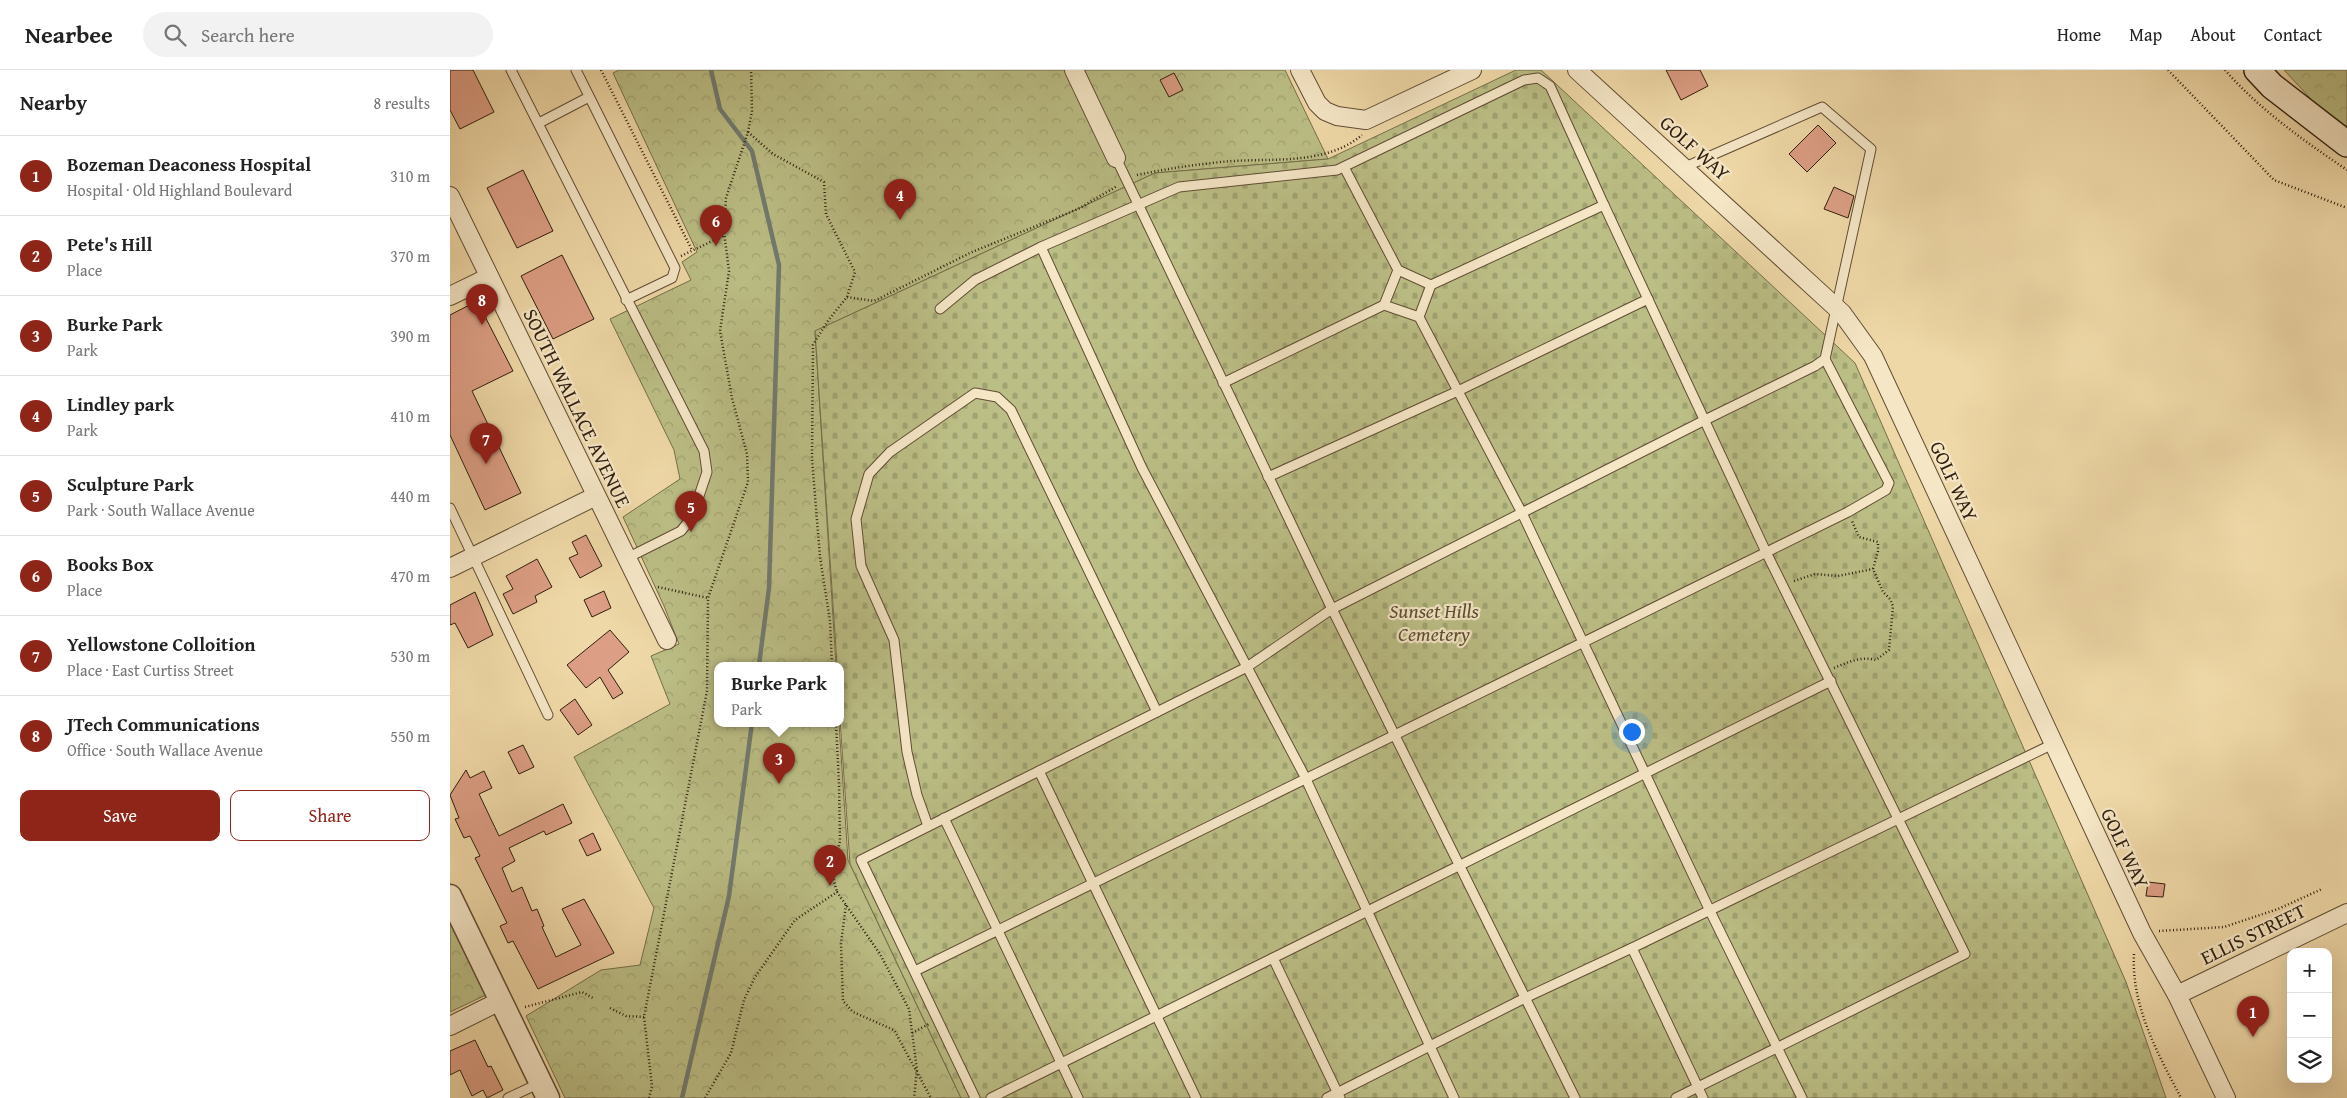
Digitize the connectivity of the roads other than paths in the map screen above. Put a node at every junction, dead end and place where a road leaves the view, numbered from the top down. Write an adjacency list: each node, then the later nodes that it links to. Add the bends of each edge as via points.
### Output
1 (511, 70): 9 (lane)
2 (576, 70): 8 (lane)
3 (1074, 70): 11 (street)
4 (1300, 70): 5 (street, via 1317,103 1325,111 1366,120)
5 (1472, 70)
6 (1577, 70): 13 (street, GOLF WAY)
7 (2257, 70): 10 (main road, via 2272,86)
8 (589, 97): 9 (lane); 22 (lane, via 676,268 672,278)
9 (539, 123): 22 (lane)
10 (2347, 144)
11 (1116, 158): 15 (lane)
12 (1344, 167): 15 (lane, via 1179,187); 16 (lane, via 1524,80 1538,78 1550,86); 18 (lane)
13 (1685, 168): 25 (street, GOLF WAY); 25 (lane, via 1822,108 1871,149)
14 (450, 196): 19 (street, SOUTH WALLACE AVENUE)
15 (1138, 204): 17 (lane); 29 (lane)
16 (1604, 205): 20 (lane); 23 (lane)
17 (1041, 247): 26 (lane, via 975,280); 43 (lane, via 1142,468)
18 (1398, 270): 20 (lane); 24 (lane)
19 (489, 277): 21 (street); 33 (street, SOUTH WALLACE AVENUE)
20 (1431, 284): 27 (lane)
21 (450, 296)
22 (626, 300): 38 (lane, via 704,451 706,472 692,517 681,531)
23 (1648, 300): 30 (lane); 31 (lane)
24 (1384, 305): 27 (lane); 29 (lane)
25 (1837, 308): 28 (lane); 48 (street, GOLF WAY, via 1873,356)
26 (940, 309)
27 (1420, 317): 30 (lane)
28 (1825, 359): 31 (lane); 36 (lane, via 1889,483 1886,490 1848,512)
29 (1224, 383): 32 (lane)
30 (1458, 391): 32 (lane); 35 (lane)
31 (1705, 420): 35 (lane); 36 (lane)
32 (1268, 477): 40 (lane)
33 (596, 496): 37 (street); 38 (street, SOUTH WALLACE AVENUE)
34 (450, 508): 37 (lane)
35 (1522, 513): 40 (lane); 42 (lane)
36 (1766, 552): 42 (lane); 44 (lane)
37 (472, 556): 39 (street); 46 (lane)
38 (627, 558): 41 (street, SOUTH WALLACE AVENUE)
39 (450, 568)
40 (1332, 609): 43 (lane); 47 (lane)
41 (667, 640)
42 (1583, 642): 47 (lane); 50 (lane)
43 (1247, 667): 45 (lane); 51 (lane)
44 (1831, 682): 50 (lane); 53 (lane)
45 (1157, 712): 49 (lane); 54 (lane, via 1011,410 996,398 975,394 890,452 869,474 856,519 860,566 894,640 907,752)
46 (548, 715)
47 (1394, 736): 51 (lane); 55 (lane)
48 (2053, 744): 53 (lane); 65 (street, GOLF WAY, via 2142,933)
49 (1039, 771): 52 (lane); 56 (lane)
50 (1645, 774): 55 (lane); 58 (lane)
51 (1306, 779): 56 (lane); 59 (lane)
52 (944, 818): 54 (lane); 61 (lane)
53 (1900, 819): 58 (lane); 71 (lane, via 1965,954)
54 (928, 826): 64 (lane, via 861,860)
55 (1459, 866): 59 (lane); 66 (lane)
56 (1093, 884): 61 (lane); 68 (lane)
57 (450, 896): 67 (street)
58 (1710, 911): 62 (lane); 71 (lane)
59 (1367, 912): 63 (lane); 70 (lane)
60 (2347, 913): 65 (street, ELLIS STREET)
61 (998, 930): 64 (lane); 72 (lane)
62 (1632, 948): 66 (lane); 73 (lane)
63 (1273, 958): 68 (lane); 75 (lane)
64 (914, 971): 77 (lane)
65 (2177, 994): 87 (street, GOLF WAY)
66 (1525, 998): 70 (lane); 83 (lane)
67 (500, 1001): 69 (street); 74 (street)
68 (1156, 1016): 72 (lane); 80 (lane)
69 (450, 1026)
70 (1430, 1046): 75 (lane); 82 (lane)
71 (1778, 1048): 73 (lane); 86 (lane)
72 (1062, 1063): 78 (lane); 79 (lane)
73 (1698, 1087): 84 (lane); 85 (lane)
74 (544, 1090): 76 (lane)
75 (1338, 1095): 81 (lane)
76 (508, 1098)
77 (975, 1098)
78 (991, 1098)
79 (1078, 1098)
80 (1196, 1098)
81 (1327, 1098)
82 (1454, 1098)
83 (1575, 1098)
84 (1676, 1098)
85 (1703, 1098)
86 (1802, 1098)
87 (2226, 1098)

